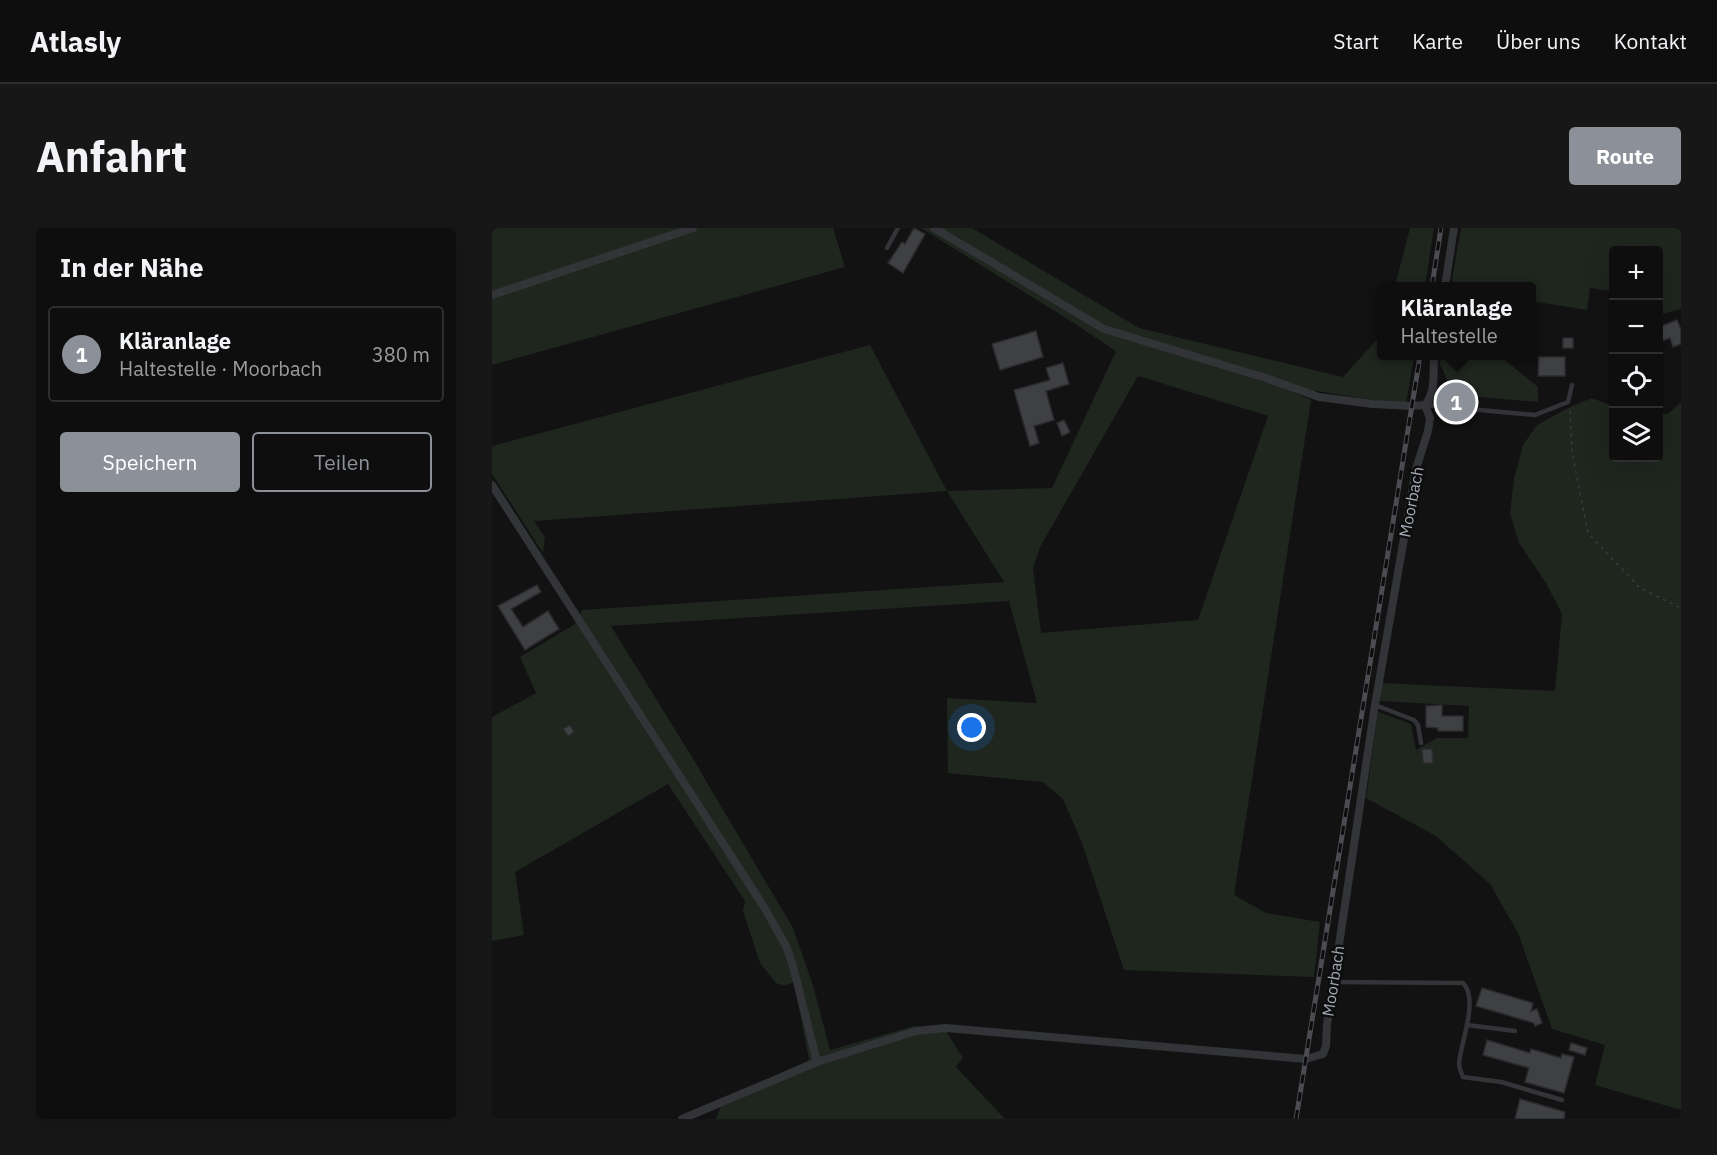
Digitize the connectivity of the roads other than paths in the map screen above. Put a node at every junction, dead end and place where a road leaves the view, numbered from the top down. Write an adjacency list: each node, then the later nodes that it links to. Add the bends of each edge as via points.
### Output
1 (693, 228): 7 (street)
2 (898, 228): 5 (lane)
3 (934, 228): 10 (street, via 1104,329 1319,397)
4 (1454, 228): 6 (street)
5 (887, 248)
6 (1446, 282)
7 (492, 295)
8 (1434, 360): 10 (street, Moorbach, via 1432,390)
9 (1572, 385): 10 (lane, via 1568,402 1535,415)
10 (1425, 405): 12 (street, Moorbach, via 1430,418 1428,431 1416,469)
11 (492, 484): 17 (street, via 786,946)
12 (1375, 705): 13 (lane, via 1414,720); 14 (street, Moorbach)
13 (1421, 743)
14 (1333, 982): 15 (lane, via 1463,983 1469,995); 17 (street, Moorbach, via 1326,1046 1323,1054 1306,1059 946,1028 916,1030)
15 (1467, 1025): 16 (lane); 18 (lane, via 1459,1066 1463,1077 1501,1082)
16 (1515, 1031)
17 (817, 1062): 19 (street)
18 (1563, 1100)
19 (682, 1119)

